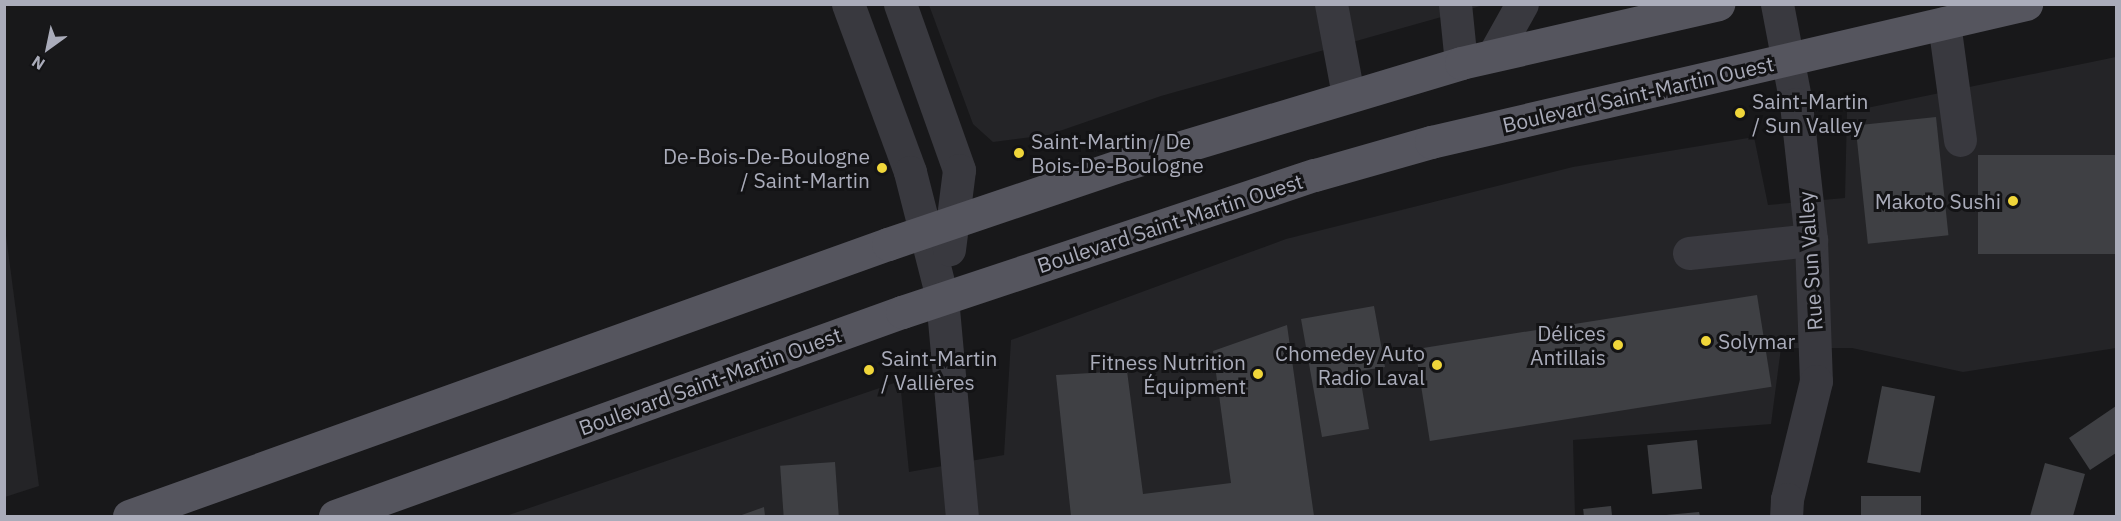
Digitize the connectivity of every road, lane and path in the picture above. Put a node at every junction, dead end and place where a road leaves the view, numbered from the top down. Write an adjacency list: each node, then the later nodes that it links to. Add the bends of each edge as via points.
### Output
1 (848, 4): 15 (street, via 910,172)
2 (900, 4): 15 (street, via 958,170)
3 (1331, 4): 13 (street)
4 (1455, 4): 12 (street)
5 (1522, 4): 10 (street)
6 (1718, 4): 10 (main road)
7 (1777, 4): 11 (street, Rue Sun Valley)
8 (2026, 4): 9 (main road, Boulevard Saint-Martin Ouest)
9 (1944, 23): 11 (main road, Boulevard Saint-Martin Ouest); 14 (street)
10 (1494, 54): 12 (main road)
11 (1788, 59): 16 (street, Rue Sun Valley); 18 (main road, Boulevard Saint-Martin Ouest, via 1364,161)
12 (1461, 63): 13 (main road)
13 (1348, 95): 15 (main road)
14 (1960, 140)
15 (940, 226): 18 (street); 19 (main road)
16 (1811, 240): 17 (street); 22 (street, Rue Sun Valley, via 1816,381)
17 (1689, 253)
18 (942, 298): 20 (main road, Boulevard Saint-Martin Ouest); 21 (street)
19 (129, 516)
20 (335, 516)
21 (962, 516)
22 (1786, 516)

